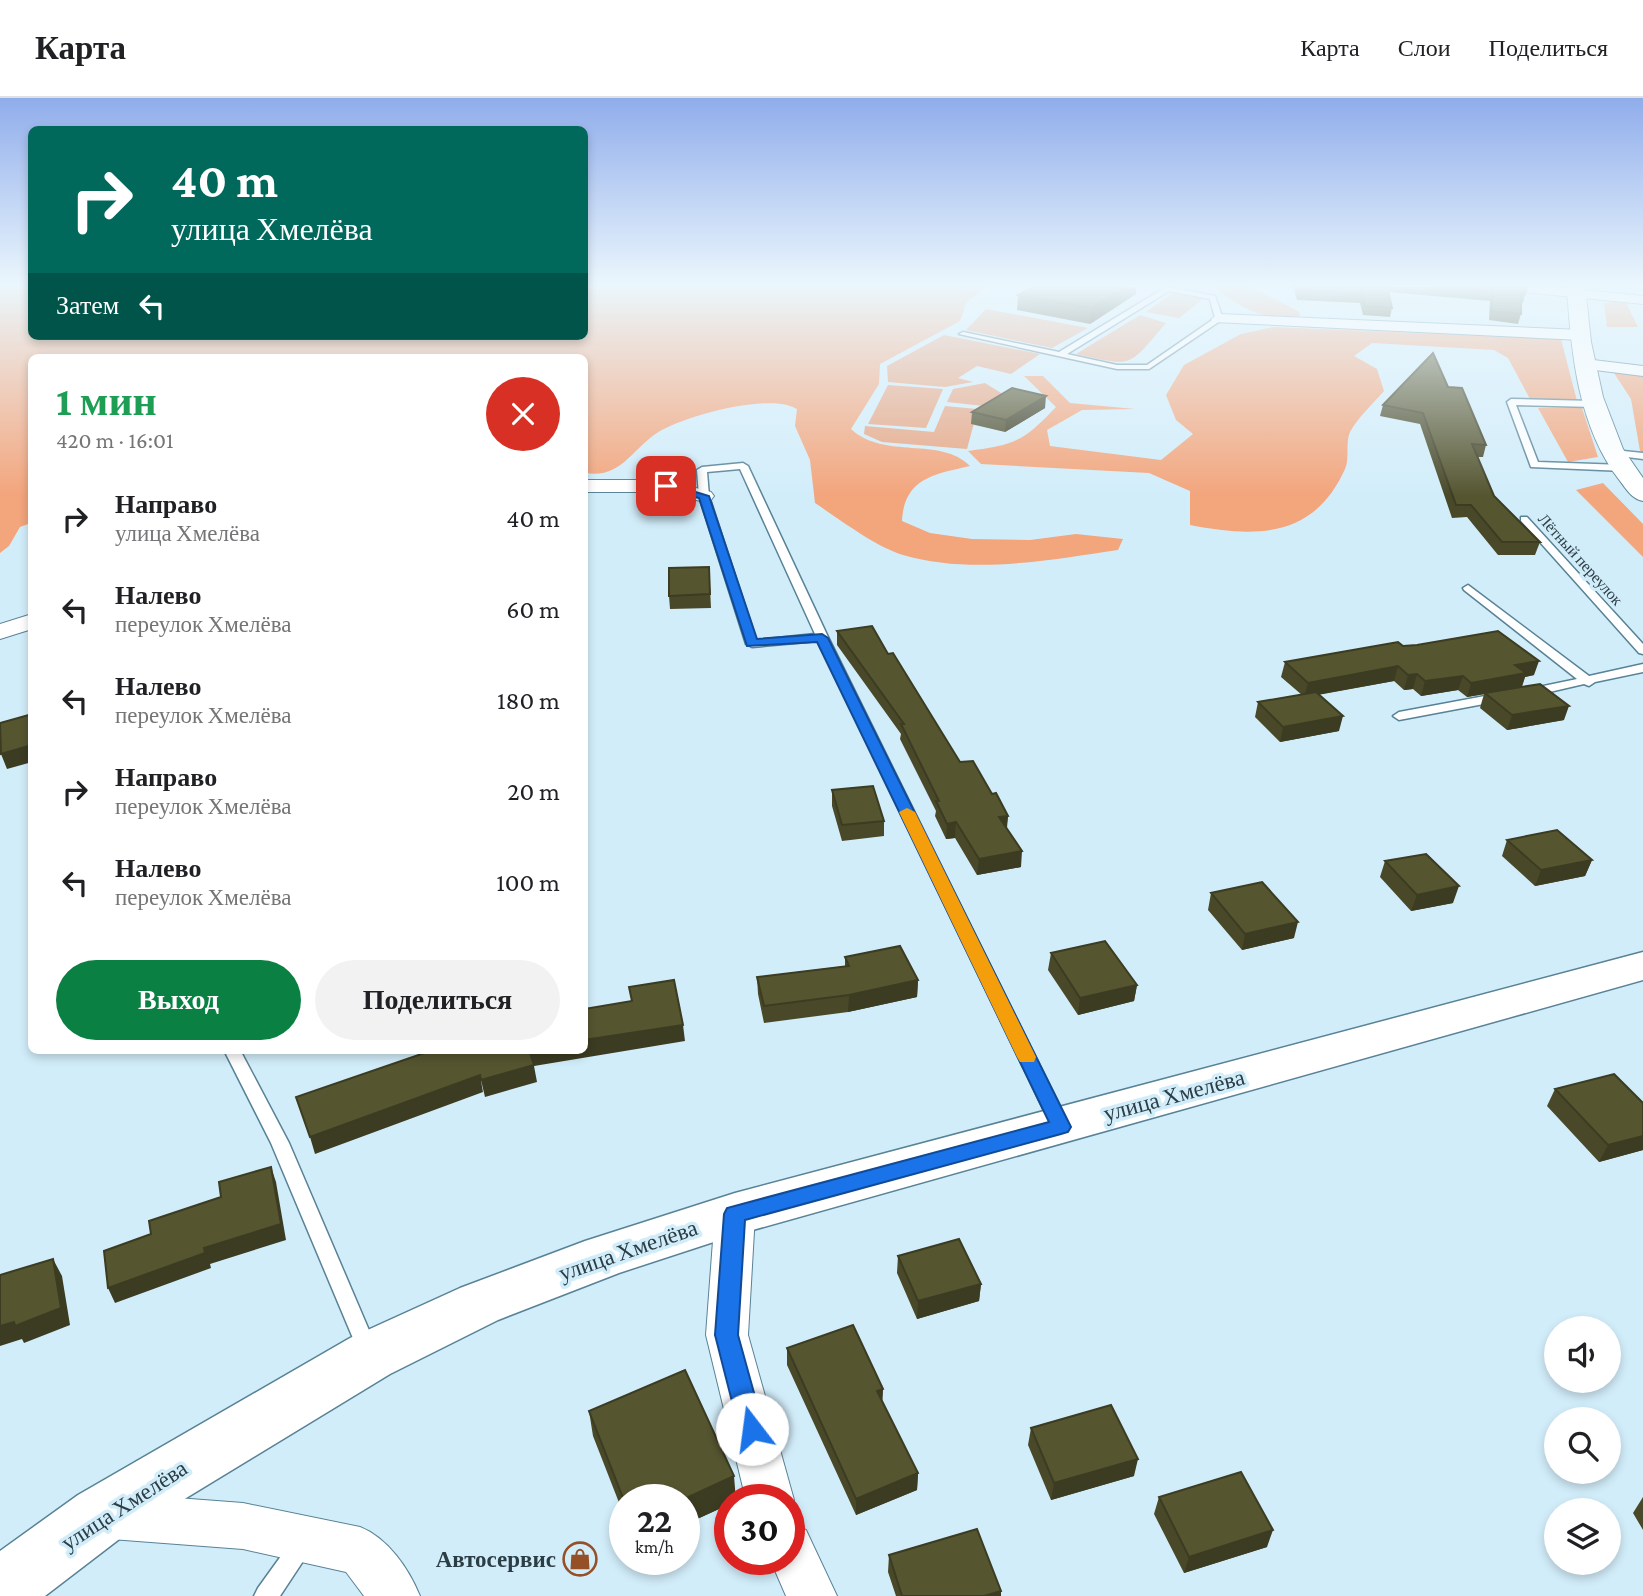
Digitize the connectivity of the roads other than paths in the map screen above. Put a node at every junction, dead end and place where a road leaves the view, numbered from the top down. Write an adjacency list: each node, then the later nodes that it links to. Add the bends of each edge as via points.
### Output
1 (1069, 357): 2 (lane, via 1117,367 1149,367)
2 (1164, 357)
3 (1584, 357): 4 (street)
4 (1585, 364): 5 (street); 6 (street)
5 (1643, 371)
6 (1593, 404): 8 (street); 8 (lane, via 1511,402 1534,465)
7 (1643, 456): 8 (lane)
8 (1619, 461): 10 (street)
9 (588, 486): 11 (street, via 666,486)
10 (1643, 494)
11 (704, 496): 16 (lane, via 752,644); 16 (lane, via 702,470 743,466)
12 (1524, 519): 17 (lane, Лётный переулок)
13 (1468, 588): 19 (lane)
14 (28, 628): 15 (street)
15 (0, 632)
16 (822, 638): 23 (lane)
17 (1643, 651)
18 (1643, 668): 19 (lane)
19 (1589, 682): 20 (lane)
20 (1399, 716)
21 (1643, 966): 23 (main road, улица Хмелёва)
22 (234, 1054): 25 (lane, via 280,1143)
23 (1061, 1127): 24 (main road, улица Хмелёва)
24 (735, 1214): 25 (main road, улица Хмелёва, via 604,1256 479,1304); 26 (street, via 727,1335)
25 (370, 1356): 27 (main road, улица Хмелёва)
26 (766, 1484)
27 (100, 1516): 28 (street, via 243,1526); 30 (main road, улица Хмелёва)
28 (306, 1540): 31 (lane); 32 (street, via 360,1551)
29 (802, 1575): 33 (street)
30 (0, 1590)
31 (266, 1596)
32 (394, 1596)
33 (812, 1596)

